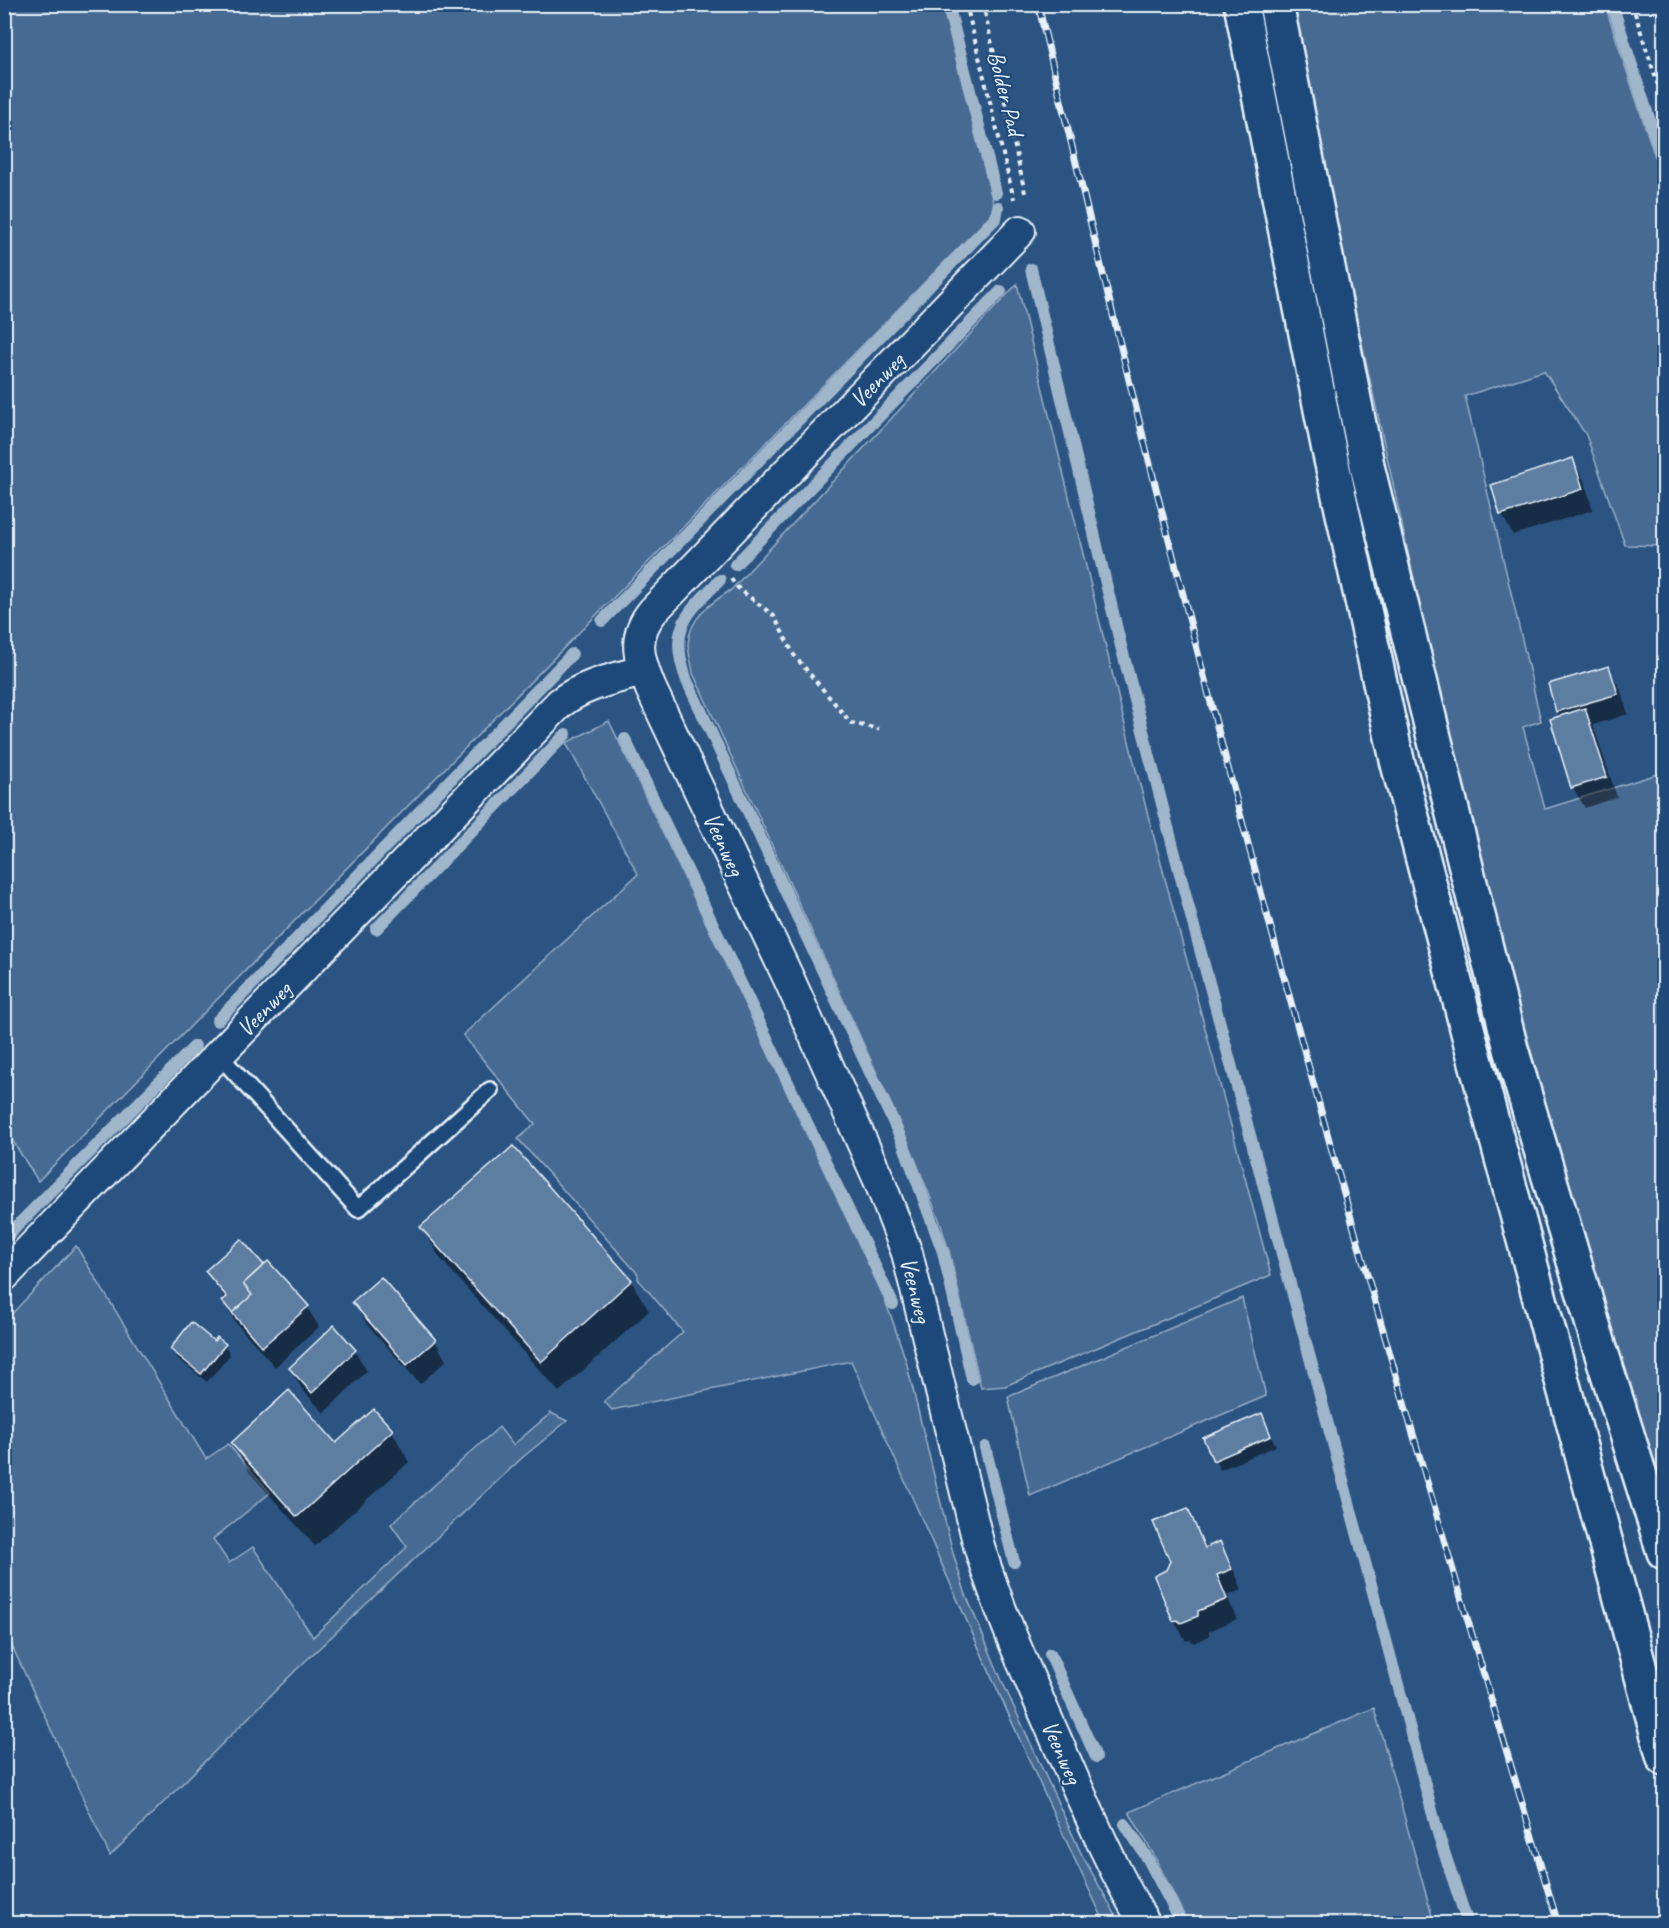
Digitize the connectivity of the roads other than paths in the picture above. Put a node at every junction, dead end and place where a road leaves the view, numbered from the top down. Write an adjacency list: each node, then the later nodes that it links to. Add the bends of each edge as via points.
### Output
1 (1241, 4): 9 (main road, via 1329,450 1397,760)
2 (1276, 4): 8 (main road, via 1368,470 1511,1049)
3 (1020, 231): 4 (street, Veenweg, via 653,611 642,627 639,655)
4 (643, 671): 5 (street, Veenweg, via 592,685 560,703); 10 (street, Veenweg, via 789,979 892,1211 907,1253 991,1584 1101,1843)
5 (219, 1055): 6 (lane, via 358,1209); 7 (street, Veenweg)
6 (490, 1090)
7 (4, 1276)
8 (1665, 1552)
9 (1665, 1758)
10 (1145, 1923)

